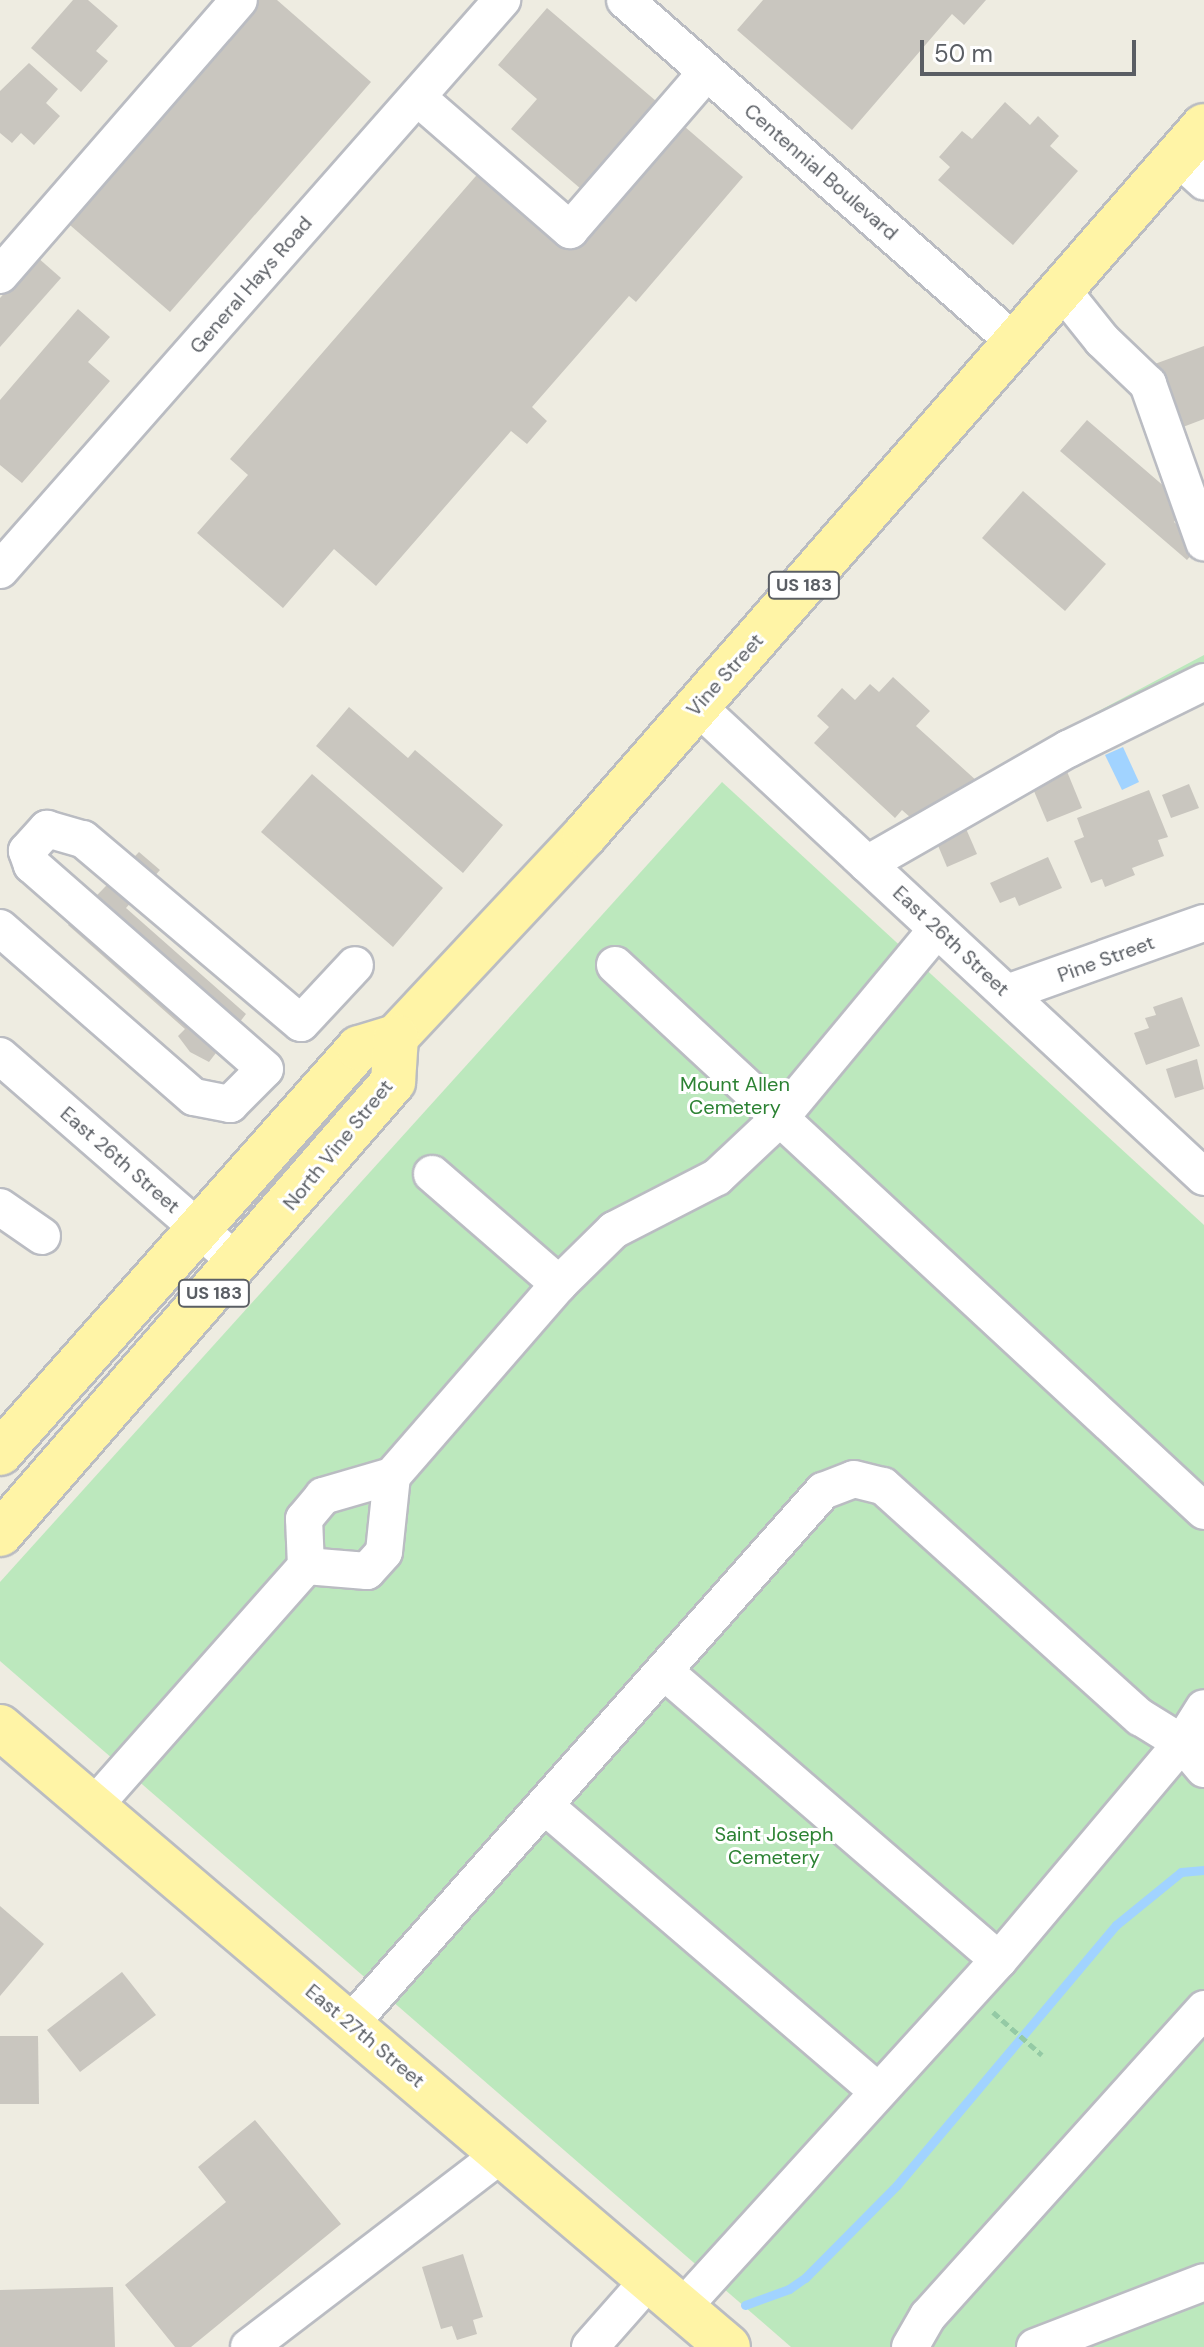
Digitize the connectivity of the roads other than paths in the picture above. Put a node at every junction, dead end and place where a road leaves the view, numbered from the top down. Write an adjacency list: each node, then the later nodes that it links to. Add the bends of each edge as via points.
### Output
1 (239, 0): 7 (street)
2 (502, 0): 5 (street, General Hays Road)
3 (625, 0): 4 (street, Centennial Boulevard)
4 (707, 72): 5 (street, via 570,230); 9 (street, Centennial Boulevard)
5 (417, 97): 11 (street, General Hays Road)
6 (1195, 154): 8 (main road, Vine Street / US 183)
7 (0, 275)
8 (1062, 290): 9 (main road, Vine Street / US 183); 10 (street, via 1102,340 1148,384)
9 (1017, 344): 13 (main road, Vine Street / US 183)
10 (1204, 542)
11 (0, 570)
12 (1204, 682): 14 (street, via 1068,749)
13 (697, 706): 14 (street, East 26th Street); 21 (main road, Vine Street / US 183)
14 (867, 864): 17 (street, East 26th Street)
15 (1204, 923): 20 (street, Pine Street)
16 (0, 928): 18 (street, via 194,1097 230,1104 265,1069 32,865 27,851 47,829 83,839 301,1023)
17 (937, 929): 20 (street, East 26th Street); 23 (street)
18 (355, 965)
19 (615, 965): 23 (street)
20 (1007, 993): 25 (street, East 26th Street)
21 (396, 1037): 27 (main road, US 183, via 359,1048); 29 (main road, North Vine Street / US 183, via 393,1082)
22 (0, 1056): 27 (street, East 26th Street)
23 (781, 1117): 30 (street, via 717,1177 614,1230); 33 (street)
24 (432, 1174): 30 (street)
25 (1204, 1177)
26 (0, 1207): 28 (street)
27 (199, 1229): 29 (street, East 26th Street); 31 (main road, US 183)
28 (42, 1236)
29 (239, 1264): 34 (main road, North Vine Street / US 183)
30 (559, 1284): 32 (street)
31 (0, 1453)
32 (392, 1476): 35 (street, via 323,1496 304,1519); 35 (street, via 384,1552 367,1571)
33 (1204, 1511)
34 (0, 1534)
35 (306, 1566): 41 (street)
36 (665, 1672): 39 (street, via 823,1491 854,1479 883,1486 1140,1717); 40 (street); 42 (street)
37 (1204, 1708): 39 (street)
38 (0, 1727): 41 (main road, East 27th Street)
39 (1193, 1756): 42 (street)
40 (545, 1806): 44 (street); 45 (street)
41 (93, 1807): 44 (main road, East 27th Street)
42 (999, 1960): 45 (street)
43 (1204, 2009): 53 (street, via 928,2316)
44 (350, 2024): 46 (main road, East 27th Street)
45 (878, 2091): 49 (street)
46 (503, 2153): 47 (main road, East 27th Street); 50 (street)
47 (650, 2279): 49 (main road, East 27th Street); 51 (street)
48 (1204, 2282): 54 (street)
49 (683, 2307): 52 (main road, East 27th Street)
50 (249, 2347)
51 (590, 2347)
52 (728, 2347)
53 (910, 2347)
54 (1035, 2347)

